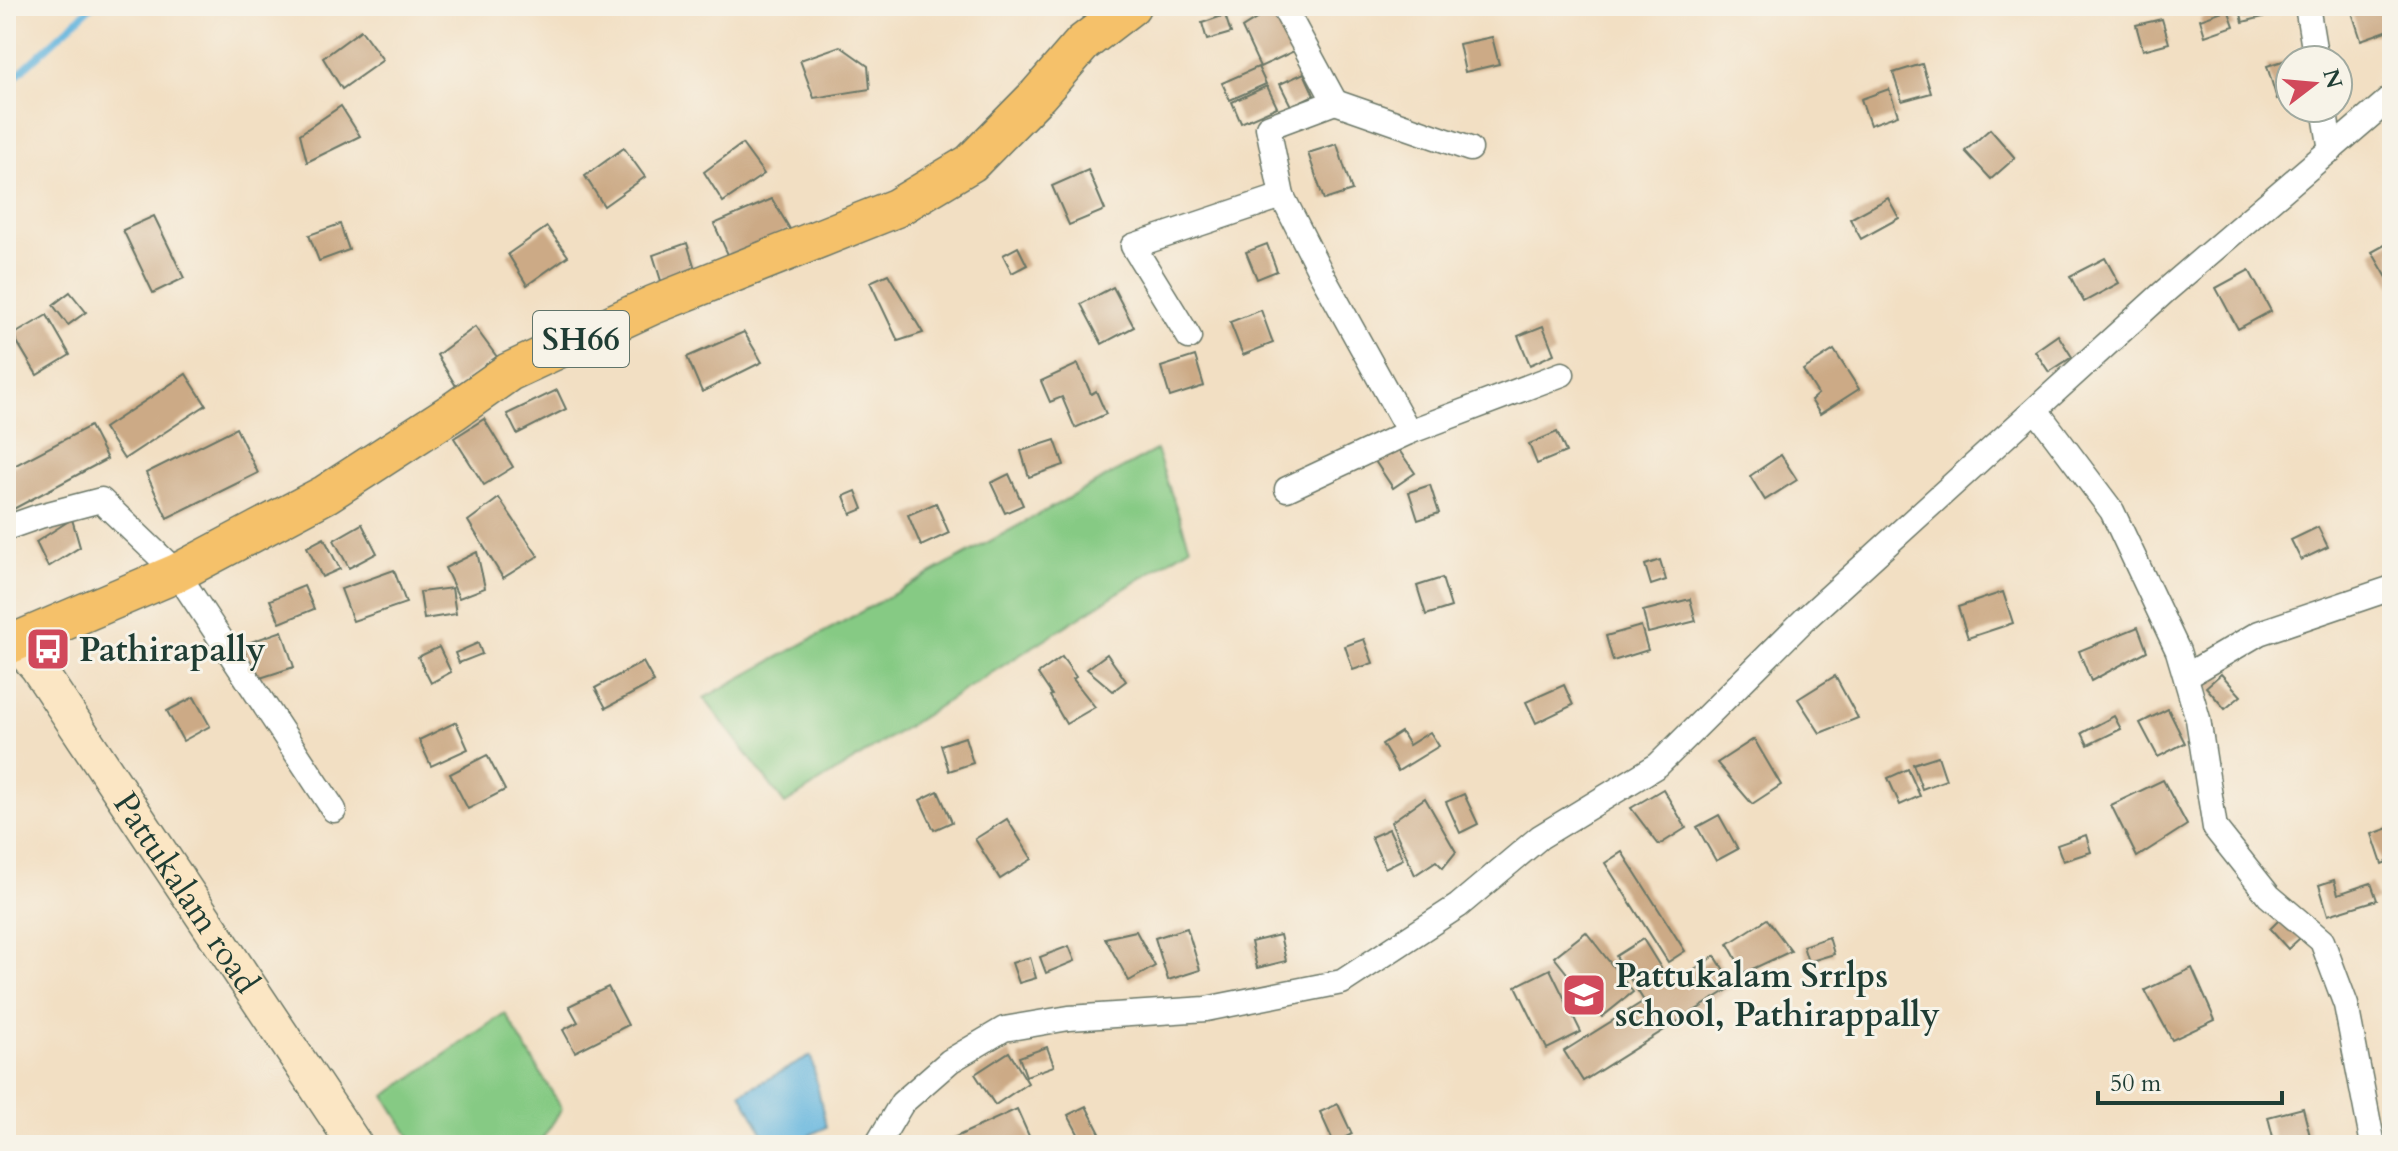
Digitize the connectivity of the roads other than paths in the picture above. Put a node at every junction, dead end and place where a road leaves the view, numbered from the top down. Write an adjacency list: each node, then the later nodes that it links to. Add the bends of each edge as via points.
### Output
1 (1131, 6): 17 (main road, SH66, via 1083,43 971,163 896,208 653,305 509,372 326,494)
2 (1283, 6): 6 (street)
3 (2307, 6): 4 (street)
4 (2313, 44)
5 (2392, 97): 9 (street)
6 (1335, 102): 8 (street); 10 (street, via 1268,127)
7 (2327, 124): 9 (street)
8 (1470, 149)
9 (2331, 150): 13 (street)
10 (1282, 196): 11 (street, via 1133,246); 14 (street)
11 (1189, 337)
12 (1562, 374): 14 (street)
13 (2036, 410): 20 (street, via 2112,511); 23 (street, via 1805,619 1658,765 1540,837 1458,906 1342,982 1206,1009 1069,1018 1004,1029 950,1061 902,1103)
14 (1409, 432): 15 (street)
15 (1287, 489)
16 (6, 528): 17 (street, via 101,500)
17 (177, 573): 19 (main road, SH66); 21 (street)
18 (2392, 588): 20 (street, via 2259,633)
19 (9, 638): 22 (main road, Pattukalam road, via 37,667)
20 (2186, 676): 24 (street, via 2215,828 2269,896 2322,941 2346,1005)
21 (334, 810)
22 (355, 1145)
23 (877, 1145)
24 (2373, 1145)

